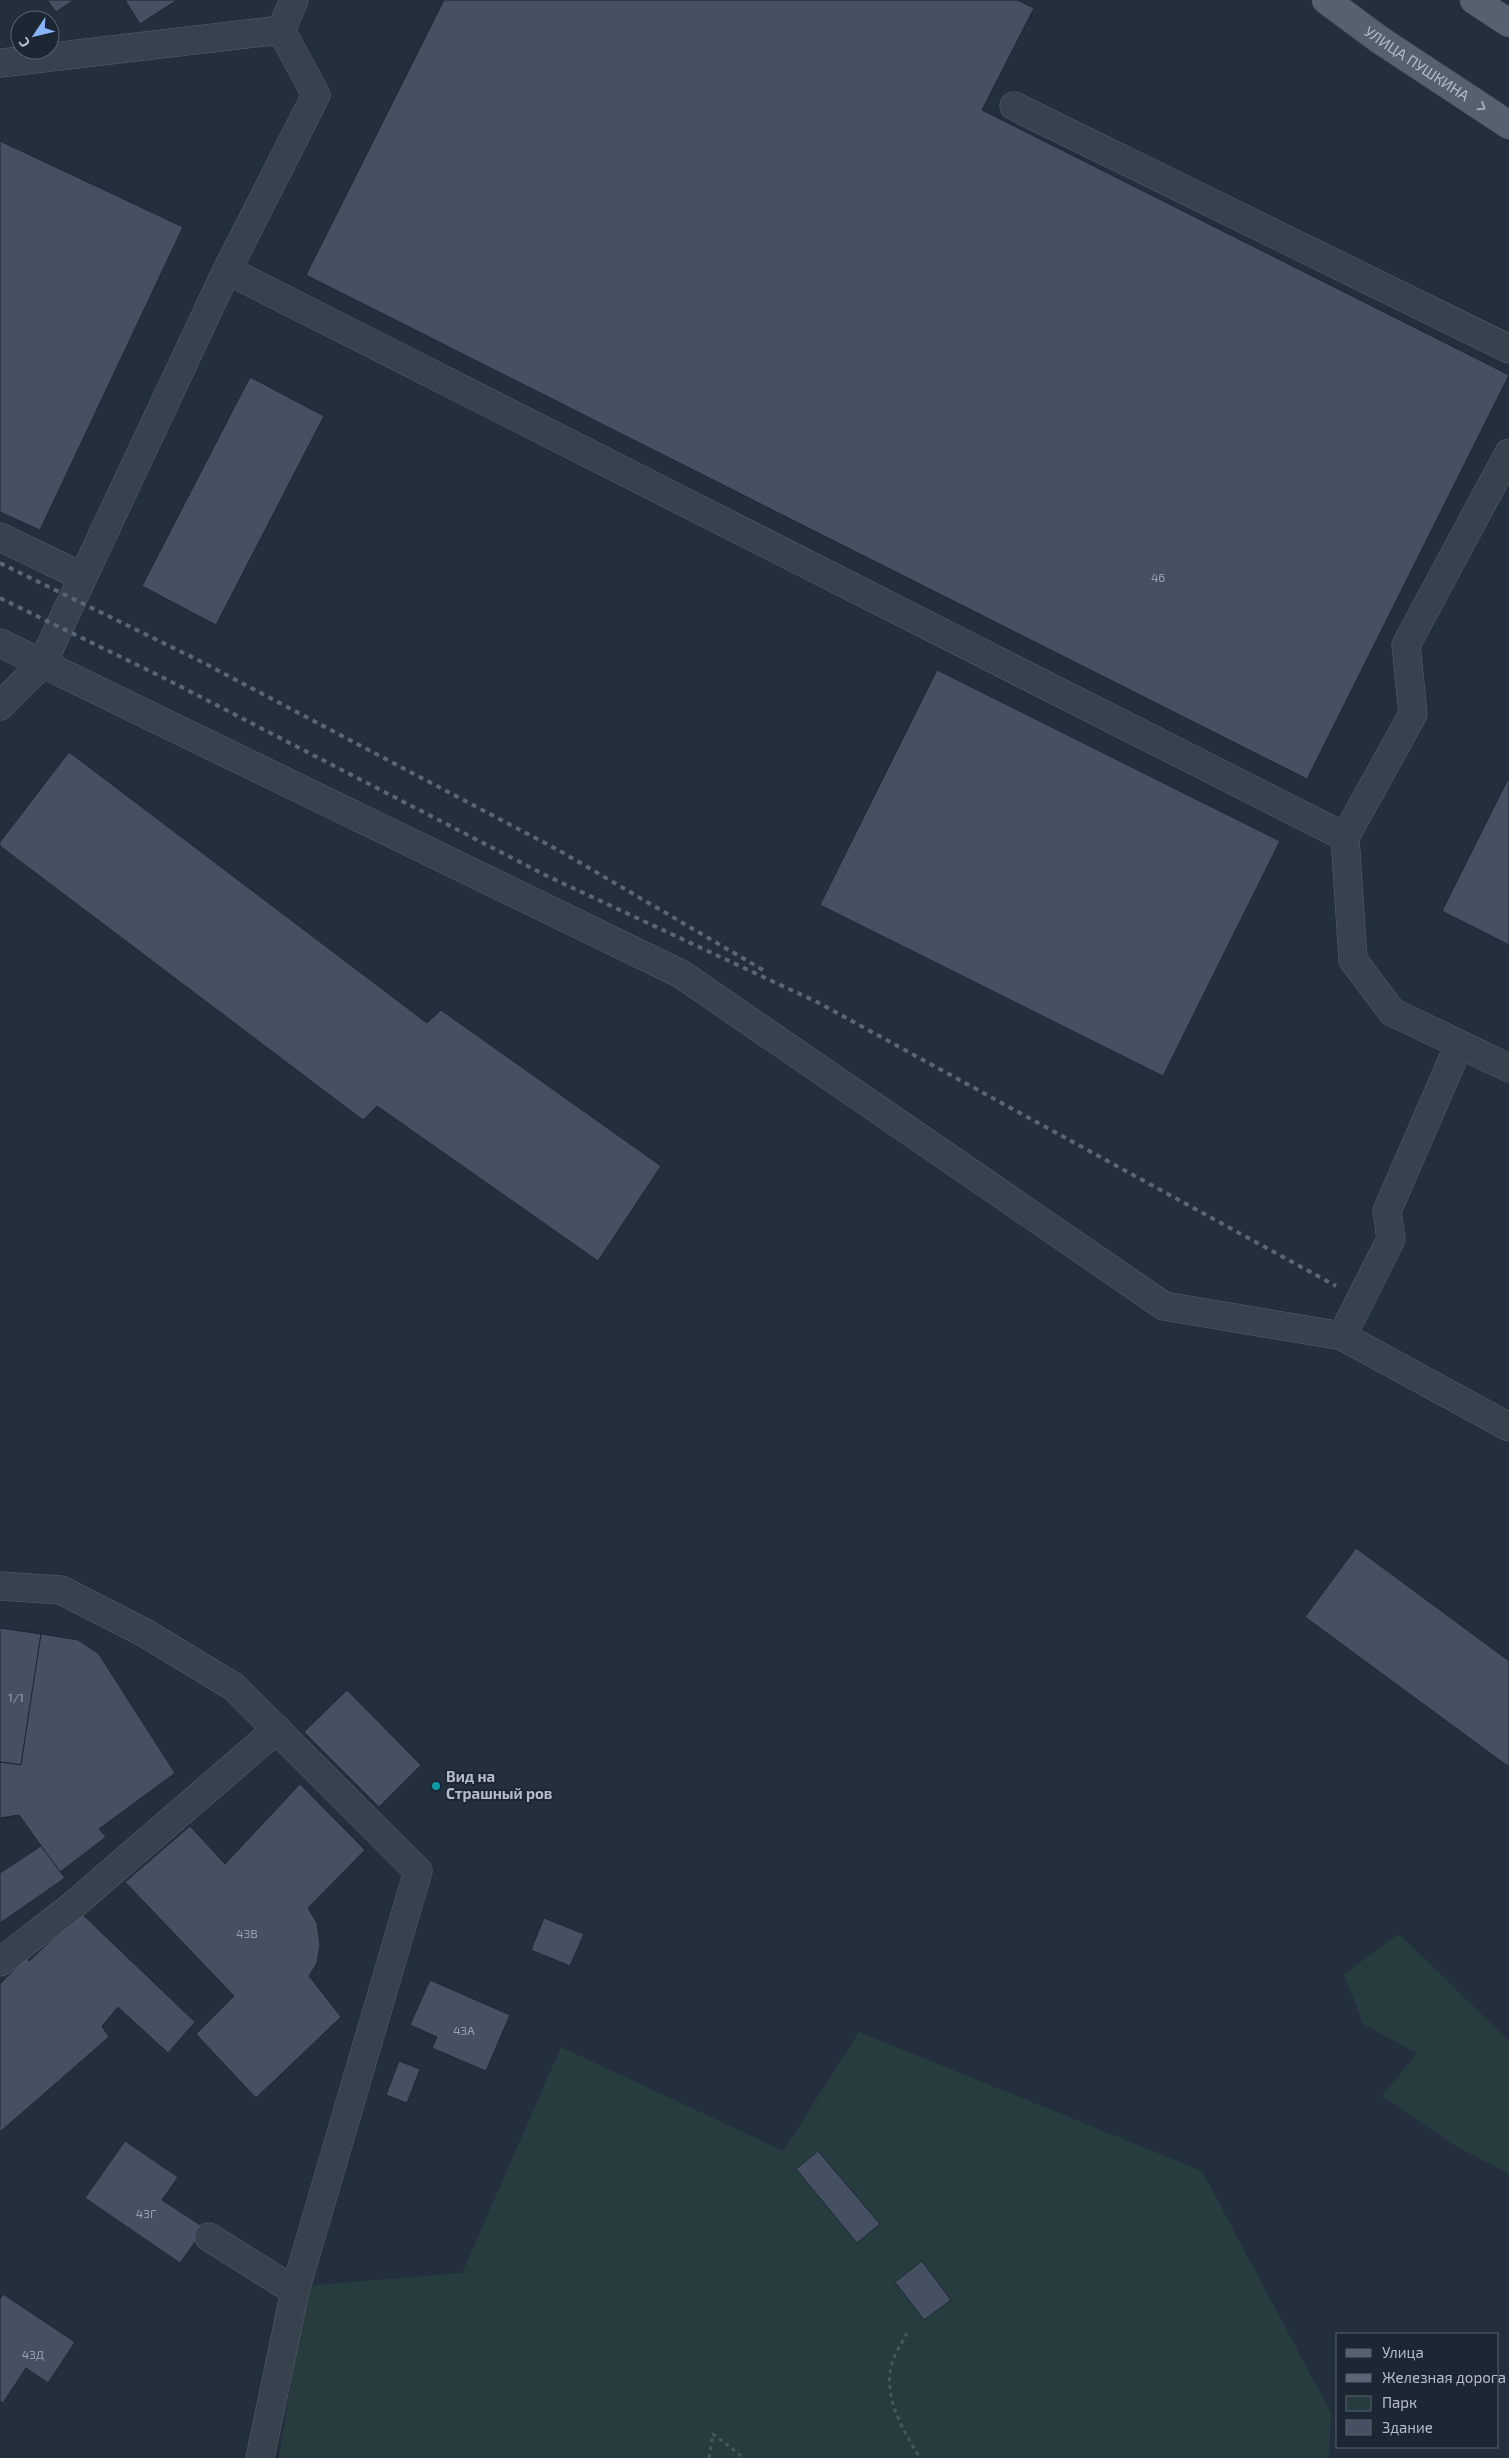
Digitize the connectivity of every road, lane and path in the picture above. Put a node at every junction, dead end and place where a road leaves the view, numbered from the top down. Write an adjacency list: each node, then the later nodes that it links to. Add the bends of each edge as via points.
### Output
1 (294, 0): 5 (lane)
2 (1326, 0): 8 (main road, УЛИЦА ПУШКИНА, one-way to 8, via 1380,40)
3 (1474, 0): 4 (main road)
4 (1509, 23)
5 (281, 30): 6 (lane); 9 (lane, via 316,95)
6 (0, 63)
7 (1014, 106): 10 (lane)
8 (1509, 125)
9 (227, 270): 13 (lane); 17 (lane)
10 (1509, 349)
11 (1509, 453): 17 (lane, via 1406,645 1413,714)
12 (0, 537): 13 (lane)
13 (84, 577): 15 (lane)
14 (0, 643): 15 (lane)
15 (42, 664): 16 (lane); 20 (lane, via 681,974 1164,1306)
16 (0, 706)
17 (1345, 837): 18 (lane, via 1353,960 1392,1012)
18 (1460, 1045): 19 (lane); 20 (lane, via 1387,1211 1391,1239)
19 (1509, 1068)
20 (1342, 1336): 21 (lane)
21 (1509, 1427)
22 (0, 1586): 23 (lane, via 61,1590 144,1633 234,1687)
23 (277, 1729): 24 (lane, via 71,1907); 26 (lane, via 418,1871)
24 (0, 1962)
25 (209, 2237): 26 (lane)
26 (295, 2292): 28 (lane)
27 (907, 2333): 31 (path, via 893,2359 890,2382 894,2412)
28 (260, 2458)
29 (709, 2458): 30 (path, via 713,2434)
30 (744, 2458)
31 (920, 2458)

